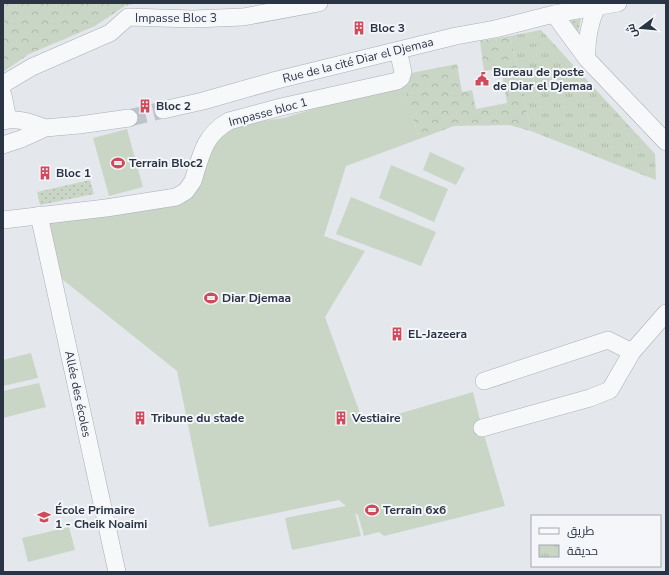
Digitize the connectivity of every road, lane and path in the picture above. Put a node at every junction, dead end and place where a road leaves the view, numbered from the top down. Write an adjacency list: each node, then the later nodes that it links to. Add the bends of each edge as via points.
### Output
1 (320, 3): 7 (street, Impasse Bloc 3, via 243,17 128,17 110,33 32,67)
2 (618, 3): 3 (street, Rue de la cité Diar el Djemaa)
3 (596, 8): 4 (street, Rue de la cité Diar el Djemaa); 6 (street, via 588,33)
4 (554, 14): 5 (street, Rue de la cité Diar el Djemaa); 6 (street)
5 (398, 50): 9 (street, Rue de la cité Diar el Djemaa); 15 (street, Impasse bloc 1, via 403,72 401,78 396,81 281,107 223,124 207,142 190,186 176,197)
6 (587, 59): 13 (street)
7 (3, 86)
8 (3, 95): 11 (street)
9 (163, 110)
10 (129, 118): 12 (street)
11 (5, 120): 12 (street, via 24,120)
12 (45, 128): 14 (street)
13 (666, 142)
14 (3, 145)
15 (39, 215): 16 (street, Impasse bloc 1); 21 (street, Allée des écoles)
16 (3, 220)
17 (666, 313): 18 (street)
18 (632, 352): 19 (street, via 608,340); 20 (street, via 610,390)
19 (484, 381)
20 (482, 428)
21 (117, 572)

